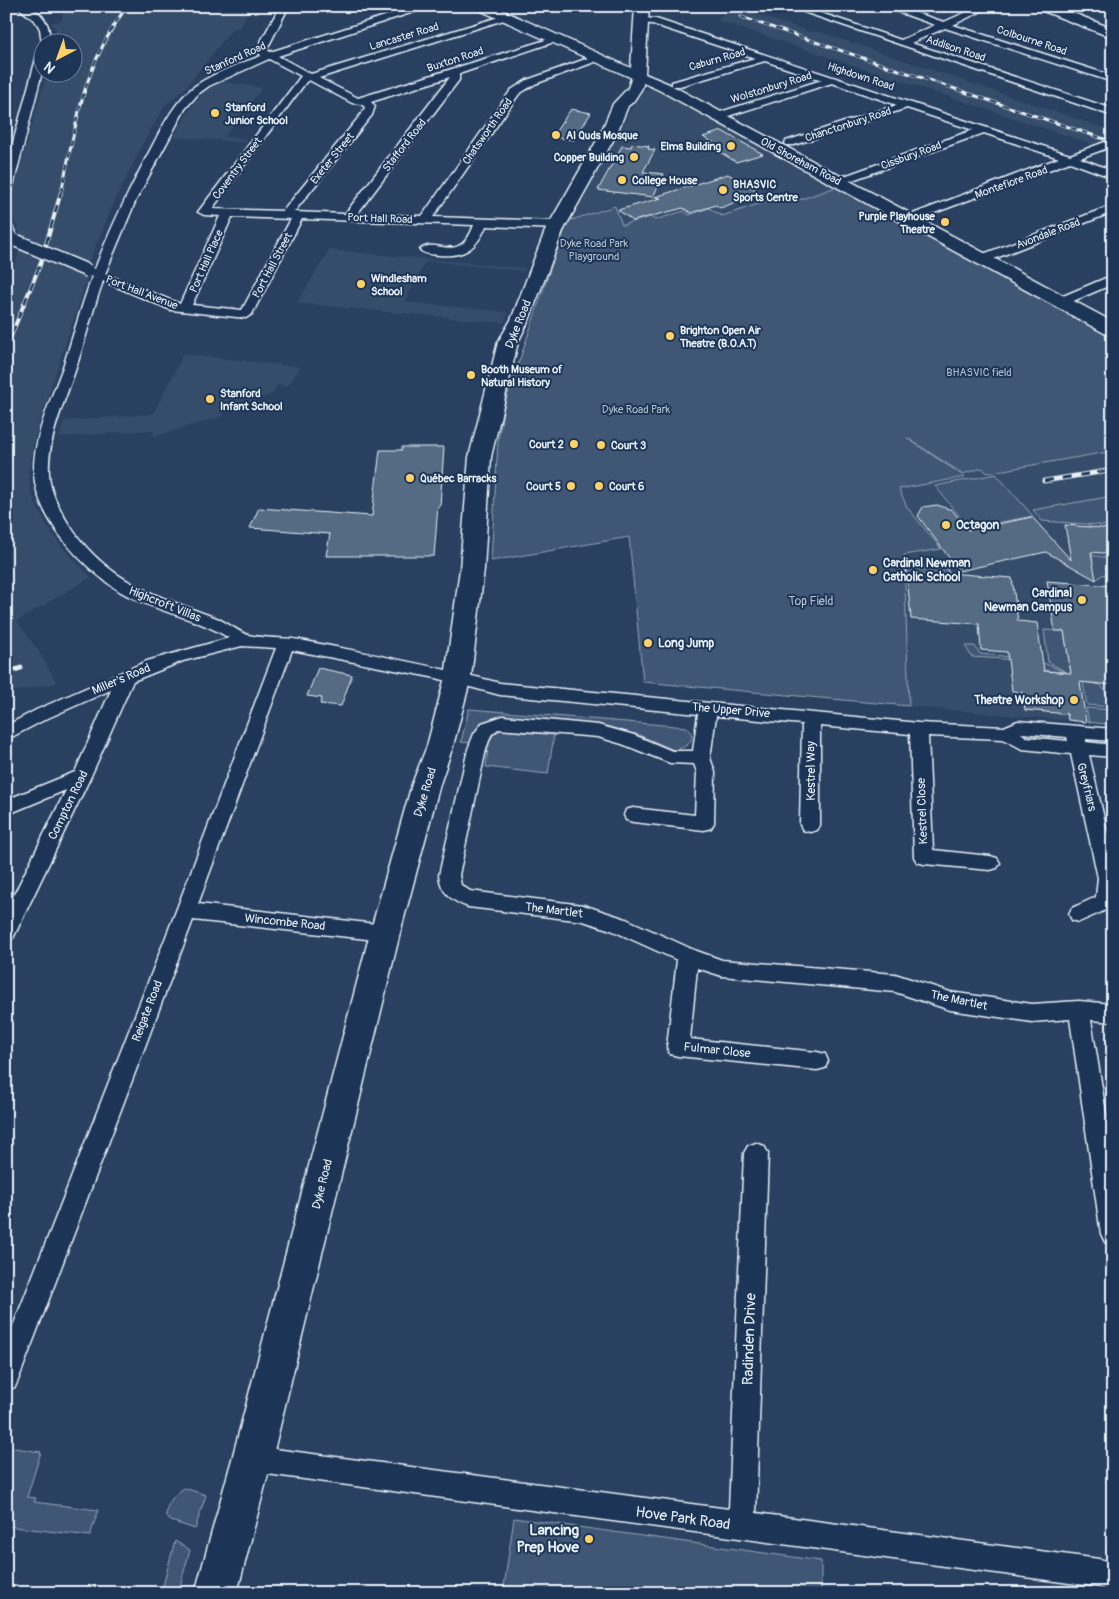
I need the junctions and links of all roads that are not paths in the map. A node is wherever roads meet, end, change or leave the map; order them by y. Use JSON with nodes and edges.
{"nodes":[{"id":1,"x":21,"y":6,"type":"edge"},
{"id":2,"x":285,"y":6,"type":"edge"},
{"id":3,"x":398,"y":6,"type":"edge"},
{"id":4,"x":428,"y":6,"type":"edge"},
{"id":5,"x":482,"y":6,"type":"edge"},
{"id":6,"x":790,"y":6,"type":"edge"},
{"id":7,"x":885,"y":6,"type":"edge"},
{"id":8,"x":988,"y":6,"type":"edge"},
{"id":9,"x":1043,"y":6,"type":"edge"},
{"id":10,"x":410,"y":12,"type":"junction"},
{"id":11,"x":642,"y":14,"type":"edge"},
{"id":12,"x":506,"y":18,"type":"junction"},
{"id":13,"x":944,"y":25,"type":"junction"},
{"id":14,"x":46,"y":32,"type":"edge"},
{"id":15,"x":1113,"y":34,"type":"edge"},
{"id":16,"x":555,"y":40,"type":"junction"},
{"id":17,"x":902,"y":43,"type":"junction"},
{"id":18,"x":268,"y":56,"type":"junction"},
{"id":19,"x":597,"y":58,"type":"junction"},
{"id":20,"x":765,"y":58,"type":"junction"},
{"id":21,"x":451,"y":73,"type":"junction"},
{"id":22,"x":309,"y":77,"type":"junction"},
{"id":23,"x":1113,"y":78,"type":"edge"},
{"id":24,"x":832,"y":80,"type":"junction"},
{"id":25,"x":35,"y":82,"type":"edge"},
{"id":26,"x":636,"y":82,"type":"junction"},
{"id":27,"x":676,"y":84,"type":"dead end"},
{"id":28,"x":363,"y":101,"type":"junction"},
{"id":29,"x":907,"y":105,"type":"junction"},
{"id":30,"x":1113,"y":113,"type":"edge"},
{"id":31,"x":718,"y":116,"type":"junction"},
{"id":32,"x":982,"y":130,"type":"junction"},
{"id":33,"x":790,"y":143,"type":"dead end"},
{"id":34,"x":1108,"y":144,"type":"edge"},
{"id":35,"x":1072,"y":159,"type":"junction"},
{"id":36,"x":1113,"y":175,"type":"edge"},
{"id":37,"x":840,"y":182,"type":"junction"},
{"id":38,"x":6,"y":190,"type":"edge"},
{"id":39,"x":1113,"y":208,"type":"edge"},
{"id":40,"x":204,"y":212,"type":"joint"},
{"id":41,"x":227,"y":214,"type":"junction"},
{"id":42,"x":291,"y":216,"type":"junction"},
{"id":43,"x":348,"y":218,"type":"junction"},
{"id":44,"x":909,"y":219,"type":"junction"},
{"id":45,"x":425,"y":220,"type":"junction"},
{"id":46,"x":481,"y":222,"type":"junction"},
{"id":47,"x":557,"y":225,"type":"junction"},
{"id":48,"x":6,"y":226,"type":"edge"},
{"id":49,"x":426,"y":250,"type":"dead end"},
{"id":50,"x":982,"y":258,"type":"junction"},
{"id":51,"x":93,"y":273,"type":"junction"},
{"id":52,"x":1113,"y":279,"type":"edge"},
{"id":53,"x":1060,"y":302,"type":"junction"},
{"id":54,"x":184,"y":308,"type":"junction"},
{"id":55,"x":246,"y":314,"type":"joint"},
{"id":56,"x":1113,"y":330,"type":"edge"},
{"id":57,"x":242,"y":640,"type":"junction"},
{"id":58,"x":286,"y":643,"type":"junction"},
{"id":59,"x":126,"y":676,"type":"junction"},
{"id":60,"x":458,"y":677,"type":"junction"},
{"id":61,"x":708,"y":708,"type":"junction"},
{"id":62,"x":811,"y":718,"type":"junction"},
{"id":63,"x":919,"y":729,"type":"junction"},
{"id":64,"x":6,"y":734,"type":"edge"},
{"id":65,"x":1113,"y":736,"type":"edge"},
{"id":66,"x":1076,"y":740,"type":"junction"},
{"id":67,"x":1113,"y":751,"type":"edge"},
{"id":68,"x":701,"y":758,"type":"junction"},
{"id":69,"x":82,"y":776,"type":"junction"},
{"id":70,"x":6,"y":808,"type":"edge"},
{"id":71,"x":633,"y":816,"type":"dead end"},
{"id":72,"x":810,"y":825,"type":"dead end"},
{"id":73,"x":990,"y":863,"type":"dead end"},
{"id":74,"x":1109,"y":903,"type":"edge"},
{"id":75,"x":186,"y":911,"type":"junction"},
{"id":76,"x":1079,"y":914,"type":"dead end"},
{"id":77,"x":6,"y":932,"type":"edge"},
{"id":78,"x":385,"y":933,"type":"junction"},
{"id":79,"x":688,"y":956,"type":"junction"},
{"id":80,"x":1080,"y":1010,"type":"junction"},
{"id":81,"x":1032,"y":1013,"type":"joint"},
{"id":82,"x":1113,"y":1013,"type":"edge"},
{"id":83,"x":817,"y":1061,"type":"dead end"},
{"id":84,"x":756,"y":1153,"type":"dead end"},
{"id":85,"x":1113,"y":1234,"type":"edge"},
{"id":86,"x":6,"y":1378,"type":"edge"},
{"id":87,"x":252,"y":1460,"type":"junction"},
{"id":88,"x":742,"y":1526,"type":"junction"},
{"id":89,"x":1113,"y":1577,"type":"edge"},
{"id":90,"x":216,"y":1593,"type":"edge"}],
"edges":[{"from":1,"to":14,"type":"street"},
{"from":2,"to":18,"type":"street"},
{"from":3,"to":10,"type":"street"},
{"from":4,"to":10,"type":"street","name":"Stanford Road"},
{"from":5,"to":12,"type":"street"},
{"from":6,"to":17,"type":"street","name":"Addison Road"},
{"from":7,"to":13,"type":"street","name":"Colbourne Road"},
{"from":8,"to":13,"type":"street"},
{"from":9,"to":15,"type":"street"},
{"from":10,"to":18,"type":"street","name":"Stanford Road"},
{"from":11,"to":20,"type":"street","name":"Highdown Road"},
{"from":11,"to":26,"type":"street"},
{"from":12,"to":16,"type":"street"},
{"from":12,"to":22,"type":"street","name":"Lancaster Road"},
{"from":13,"to":17,"type":"street"},
{"from":13,"to":23,"type":"street","name":"Colbourne Road"},
{"from":16,"to":19,"type":"street"},
{"from":16,"to":21,"type":"street","name":"Buxton Road"},
{"from":17,"to":30,"type":"street","name":"Addison Road"},
{"from":18,"to":22,"type":"street"},
{"from":18,"to":51,"type":"street","name":"Stanford Road"},
{"from":19,"to":26,"type":"street"},
{"from":19,"to":45,"type":"street","name":"Chatsworth Road"},
{"from":20,"to":24,"type":"street","name":"Highdown Road"},
{"from":20,"to":27,"type":"street","name":"Caburn Road"},
{"from":21,"to":28,"type":"street","name":"Buxton Road"},
{"from":21,"to":43,"type":"street","name":"Stafford Road"},
{"from":22,"to":28,"type":"street"},
{"from":22,"to":40,"type":"street","name":"Coventry Street"},
{"from":24,"to":29,"type":"street","name":"Highdown Road"},
{"from":24,"to":31,"type":"street","name":"Wolstonbury Road"},
{"from":25,"to":38,"type":"street"},
{"from":26,"to":31,"type":"street","name":"Old Shoreham Road"},
{"from":26,"to":47,"type":"street","name":"Dyke Road"},
{"from":28,"to":42,"type":"street","name":"Exeter Street"},
{"from":29,"to":32,"type":"street","name":"Highdown Road"},
{"from":29,"to":33,"type":"street","name":"Chanctonbury Road"},
{"from":31,"to":37,"type":"street","name":"Old Shoreham Road"},
{"from":32,"to":35,"type":"street","name":"Highdown Road"},
{"from":32,"to":37,"type":"street","name":"Cissbury Road"},
{"from":34,"to":35,"type":"street","name":"Montefiore Road"},
{"from":35,"to":36,"type":"street","name":"Highdown Road"},
{"from":35,"to":44,"type":"street","name":"Montefiore Road"},
{"from":37,"to":44,"type":"street","name":"Old Shoreham Road"},
{"from":39,"to":50,"type":"street","name":"Avondale Road"},
{"from":40,"to":41,"type":"street","name":"Port Hall Road"},
{"from":41,"to":42,"type":"street","name":"Port Hall Road"},
{"from":41,"to":54,"type":"street","name":"Port Hall Place"},
{"from":42,"to":43,"type":"street","name":"Port Hall Road"},
{"from":42,"to":55,"type":"street","name":"Port Hall Street"},
{"from":43,"to":45,"type":"street","name":"Port Hall Road"},
{"from":44,"to":50,"type":"street","name":"Old Shoreham Road"},
{"from":45,"to":46,"type":"street","name":"Port Hall Road"},
{"from":46,"to":47,"type":"street","name":"Port Hall Road"},
{"from":46,"to":49,"type":"street"},
{"from":47,"to":60,"type":"street","name":"Dyke Road"},
{"from":48,"to":51,"type":"street","name":"Port Hall Avenue","bridge":true},
{"from":50,"to":53,"type":"street","name":"Old Shoreham Road"},
{"from":51,"to":54,"type":"street","name":"Port Hall Avenue"},
{"from":51,"to":57,"type":"street","name":"Highcroft Villas"},
{"from":52,"to":53,"type":"street"},
{"from":53,"to":56,"type":"street","name":"Old Shoreham Road"},
{"from":54,"to":55,"type":"street","name":"Port Hall Avenue"},
{"from":57,"to":58,"type":"street"},
{"from":57,"to":59,"type":"street","name":"Miller's Road"},
{"from":58,"to":60,"type":"street"},
{"from":58,"to":75,"type":"street","name":"Reigate Road"},
{"from":59,"to":64,"type":"street","name":"Miller's Road"},
{"from":59,"to":69,"type":"street","name":"Compton Road"},
{"from":60,"to":61,"type":"street","name":"The Upper Drive"},
{"from":60,"to":78,"type":"street","name":"Dyke Road"},
{"from":61,"to":62,"type":"street","name":"The Upper Drive"},
{"from":61,"to":68,"type":"street"},
{"from":62,"to":63,"type":"street","name":"The Upper Drive"},
{"from":62,"to":72,"type":"street","name":"Kestrel Way"},
{"from":63,"to":66,"type":"street","name":"The Upper Drive"},
{"from":63,"to":73,"type":"street","name":"Kestrel Close"},
{"from":65,"to":66,"type":"street","name":"The Upper Drive"},
{"from":66,"to":67,"type":"street","name":"The Upper Drive"},
{"from":66,"to":74,"type":"street","name":"Greyfriars"},
{"from":68,"to":71,"type":"street"},
{"from":68,"to":79,"type":"street","name":"The Martlet"},
{"from":69,"to":70,"type":"street"},
{"from":69,"to":77,"type":"street","name":"Compton Road"},
{"from":74,"to":76,"type":"street","name":"Greyfriars"},
{"from":75,"to":78,"type":"street","name":"Wincombe Road"},
{"from":75,"to":86,"type":"street","name":"Reigate Road"},
{"from":78,"to":87,"type":"street","name":"Dyke Road"},
{"from":79,"to":81,"type":"street","name":"The Martlet"},
{"from":79,"to":83,"type":"street","name":"Fulmar Close"},
{"from":80,"to":81,"type":"street"},
{"from":80,"to":82,"type":"street"},
{"from":80,"to":85,"type":"street"},
{"from":84,"to":88,"type":"street","name":"Radinden Drive"},
{"from":87,"to":88,"type":"street","name":"Hove Park Road"},
{"from":87,"to":90,"type":"street","name":"Dyke Road"},
{"from":88,"to":89,"type":"street","name":"Hove Park Road"}]}
